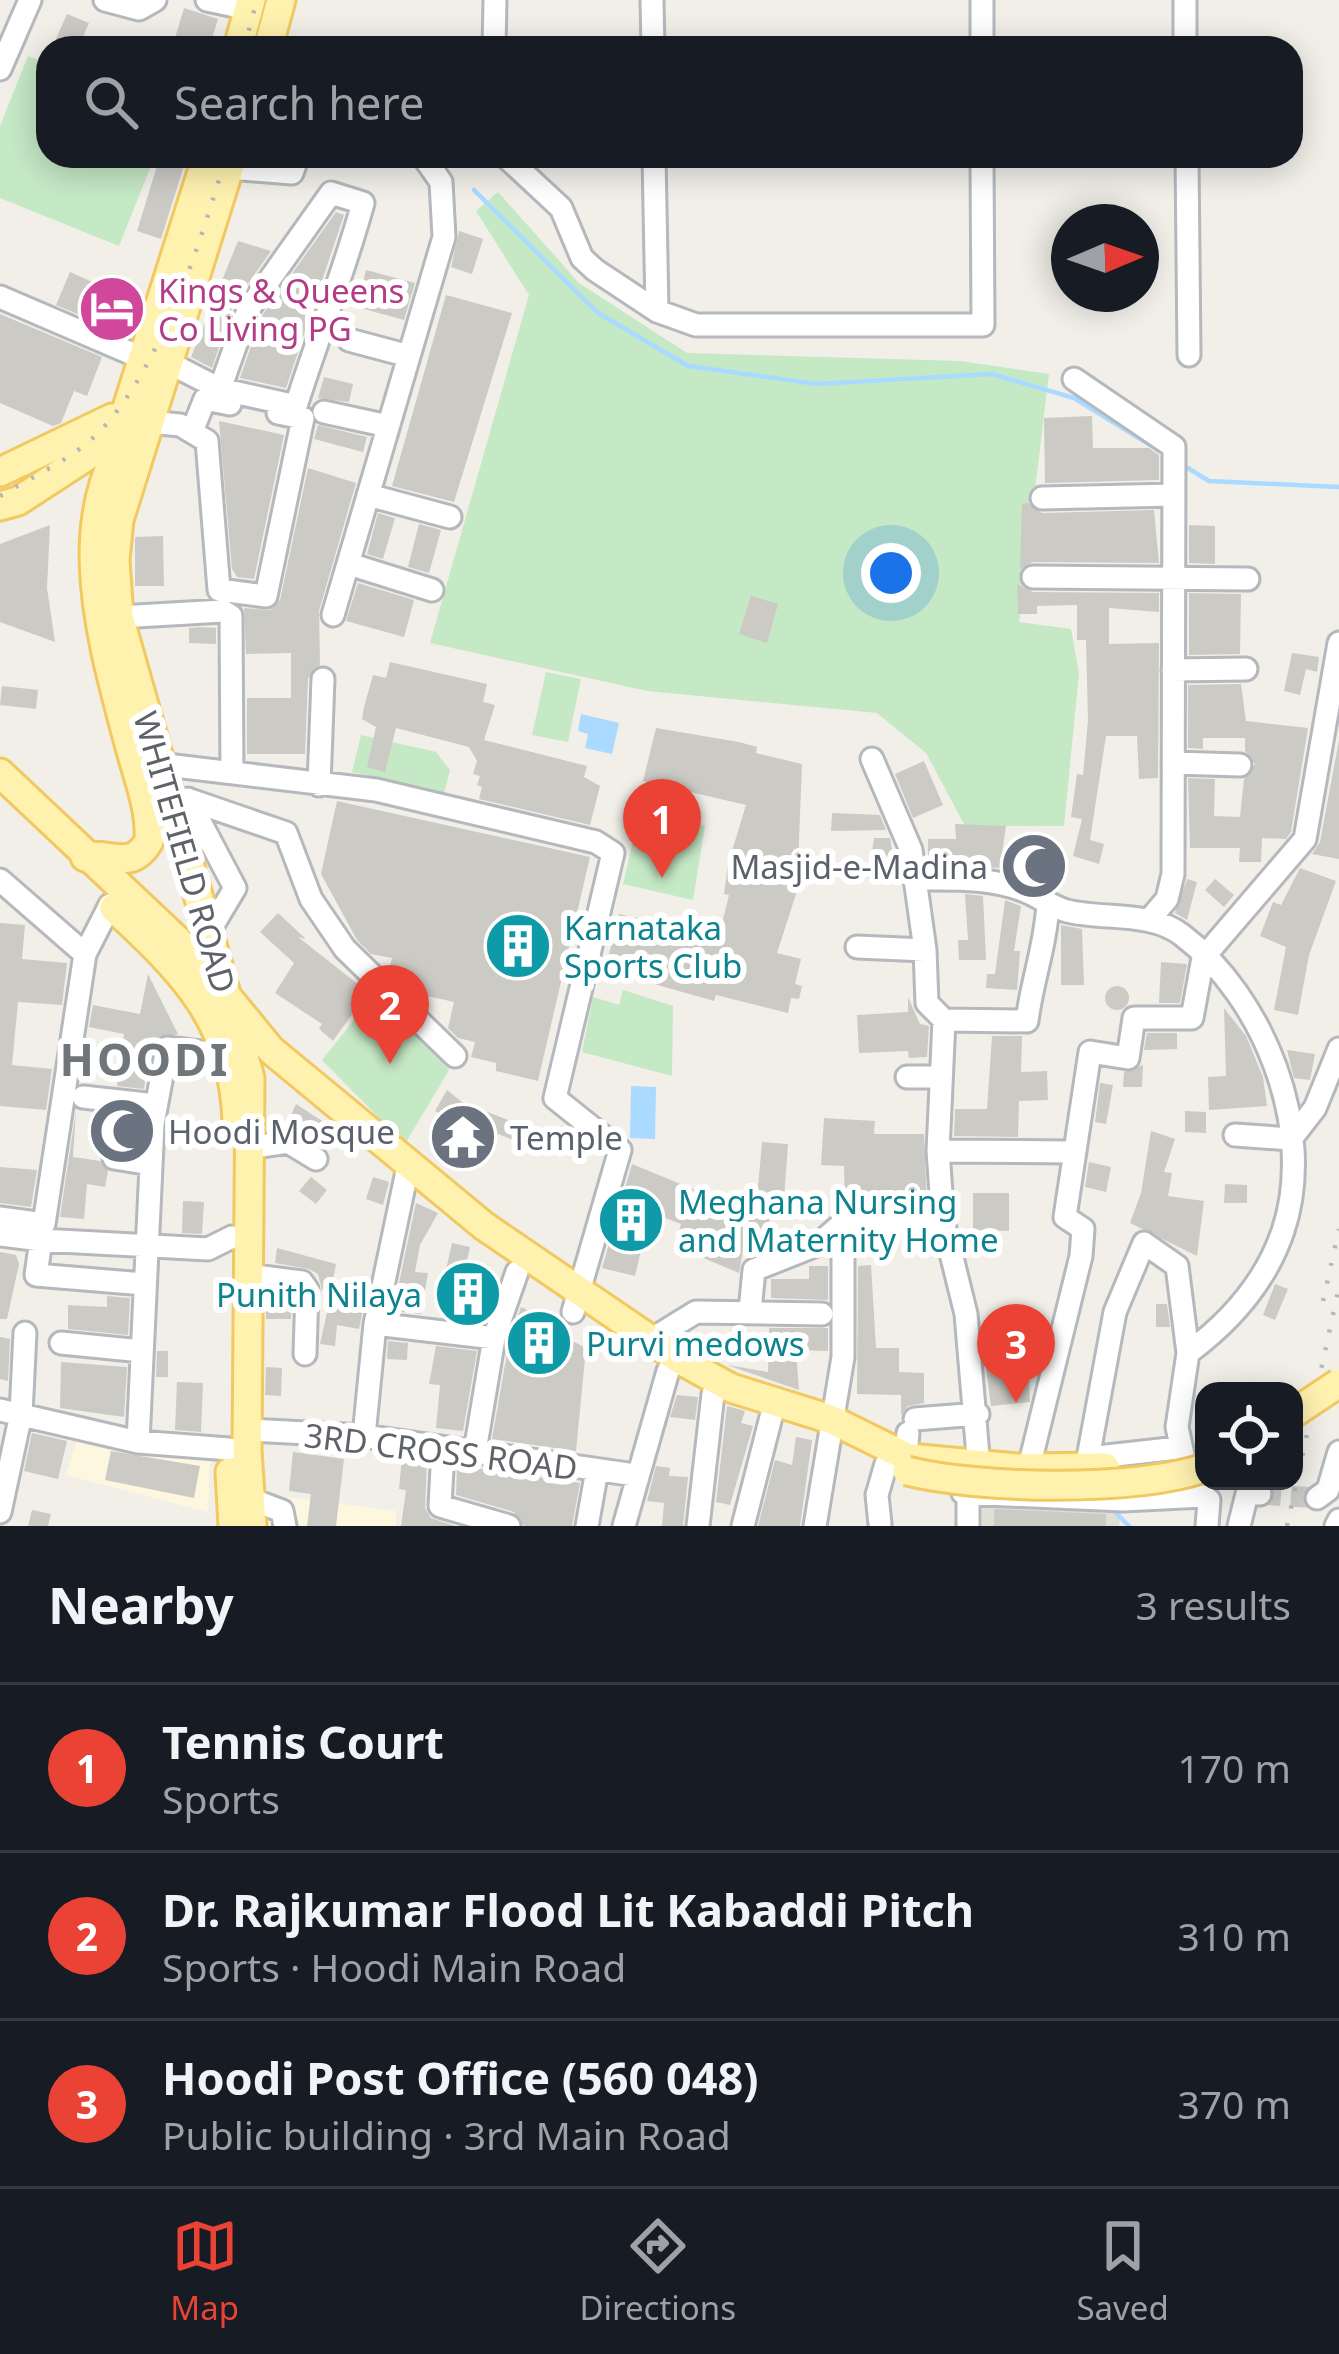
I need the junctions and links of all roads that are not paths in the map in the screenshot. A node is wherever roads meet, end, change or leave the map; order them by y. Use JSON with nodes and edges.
{"nodes":[{"id":1,"x":30,"y":0,"type":"edge"},
{"id":2,"x":105,"y":0,"type":"edge"},
{"id":3,"x":155,"y":0,"type":"edge"},
{"id":4,"x":207,"y":0,"type":"edge"},
{"id":5,"x":280,"y":0,"type":"edge"},
{"id":6,"x":495,"y":0,"type":"edge"},
{"id":7,"x":652,"y":0,"type":"edge"},
{"id":8,"x":982,"y":0,"type":"edge"},
{"id":9,"x":1185,"y":0,"type":"edge"},
{"id":10,"x":250,"y":5,"type":"edge"},
{"id":11,"x":241,"y":36,"type":"edge"},
{"id":12,"x":271,"y":36,"type":"edge"},
{"id":13,"x":494,"y":36,"type":"edge"},
{"id":14,"x":652,"y":36,"type":"edge"},
{"id":15,"x":982,"y":36,"type":"edge"},
{"id":16,"x":1185,"y":36,"type":"edge"},
{"id":17,"x":0,"y":69,"type":"edge"},
{"id":18,"x":220,"y":168,"type":"edge"},
{"id":19,"x":265,"y":168,"type":"edge"},
{"id":20,"x":294,"y":168,"type":"edge"},
{"id":21,"x":431,"y":168,"type":"edge"},
{"id":22,"x":518,"y":168,"type":"edge"},
{"id":23,"x":654,"y":168,"type":"edge"},
{"id":24,"x":982,"y":168,"type":"edge"},
{"id":25,"x":1186,"y":168,"type":"edge"},
{"id":26,"x":0,"y":297,"type":"edge"},
{"id":27,"x":657,"y":311,"type":"junction"},
{"id":28,"x":349,"y":340,"type":"dead end"},
{"id":29,"x":1189,"y":355,"type":"dead end"},
{"id":30,"x":409,"y":356,"type":"junction"},
{"id":31,"x":154,"y":363,"type":"junction"},
{"id":32,"x":1074,"y":379,"type":"dead end"},
{"id":33,"x":220,"y":389,"type":"junction"},
{"id":34,"x":144,"y":411,"type":"junction"},
{"id":35,"x":324,"y":412,"type":"dead end"},
{"id":36,"x":388,"y":426,"type":"junction"},
{"id":37,"x":193,"y":429,"type":"junction"},
{"id":38,"x":0,"y":472,"type":"edge"},
{"id":39,"x":368,"y":495,"type":"junction"},
{"id":40,"x":1174,"y":495,"type":"junction"},
{"id":41,"x":1042,"y":498,"type":"dead end"},
{"id":42,"x":0,"y":506,"type":"edge"},
{"id":43,"x":450,"y":518,"type":"dead end"},
{"id":44,"x":349,"y":564,"type":"junction"},
{"id":45,"x":1173,"y":577,"type":"junction"},
{"id":46,"x":1033,"y":578,"type":"dead end"},
{"id":47,"x":1248,"y":579,"type":"dead end"},
{"id":48,"x":432,"y":590,"type":"dead end"},
{"id":49,"x":333,"y":615,"type":"dead end"},
{"id":50,"x":119,"y":617,"type":"junction"},
{"id":51,"x":1339,"y":643,"type":"edge"},
{"id":52,"x":1246,"y":669,"type":"dead end"},
{"id":53,"x":1173,"y":670,"type":"junction"},
{"id":54,"x":323,"y":680,"type":"dead end"},
{"id":55,"x":872,"y":759,"type":"dead end"},
{"id":56,"x":1173,"y":763,"type":"junction"},
{"id":57,"x":1240,"y":765,"type":"dead end"},
{"id":58,"x":232,"y":772,"type":"junction"},
{"id":59,"x":0,"y":773,"type":"edge"},
{"id":60,"x":171,"y":784,"type":"junction"},
{"id":61,"x":319,"y":785,"type":"junction"},
{"id":62,"x":0,"y":796,"type":"edge"},
{"id":63,"x":85,"y":857,"type":"junction"},
{"id":64,"x":916,"y":879,"type":"junction"},
{"id":65,"x":0,"y":880,"type":"edge"},
{"id":66,"x":1048,"y":903,"type":"junction"},
{"id":67,"x":110,"y":904,"type":"junction"},
{"id":68,"x":1150,"y":919,"type":"junction"},
{"id":69,"x":207,"y":935,"type":"junction"},
{"id":70,"x":857,"y":947,"type":"dead end"},
{"id":71,"x":925,"y":950,"type":"junction"},
{"id":72,"x":85,"y":954,"type":"junction"},
{"id":73,"x":1204,"y":958,"type":"junction"},
{"id":74,"x":219,"y":1005,"type":"junction"},
{"id":75,"x":944,"y":1021,"type":"junction"},
{"id":76,"x":1339,"y":1049,"type":"edge"},
{"id":77,"x":226,"y":1055,"type":"junction"},
{"id":78,"x":455,"y":1056,"type":"dead end"},
{"id":79,"x":907,"y":1076,"type":"dead end"},
{"id":80,"x":938,"y":1077,"type":"junction"},
{"id":81,"x":83,"y":1097,"type":"dead end"},
{"id":82,"x":154,"y":1115,"type":"junction"},
{"id":83,"x":1235,"y":1135,"type":"dead end"},
{"id":84,"x":1291,"y":1138,"type":"junction"},
{"id":85,"x":249,"y":1148,"type":"junction"},
{"id":86,"x":938,"y":1151,"type":"junction"},
{"id":87,"x":1071,"y":1152,"type":"junction"},
{"id":88,"x":114,"y":1158,"type":"dead end"},
{"id":89,"x":316,"y":1159,"type":"dead end"},
{"id":90,"x":151,"y":1164,"type":"junction"},
{"id":91,"x":406,"y":1169,"type":"junction"},
{"id":92,"x":0,"y":1219,"type":"edge"},
{"id":93,"x":944,"y":1221,"type":"junction"},
{"id":94,"x":842,"y":1223,"type":"junction"},
{"id":95,"x":0,"y":1235,"type":"edge"},
{"id":96,"x":232,"y":1237,"type":"junction"},
{"id":97,"x":41,"y":1240,"type":"junction"},
{"id":98,"x":146,"y":1247,"type":"junction"},
{"id":99,"x":517,"y":1272,"type":"junction"},
{"id":100,"x":248,"y":1275,"type":"junction"},
{"id":101,"x":144,"y":1284,"type":"junction"},
{"id":102,"x":575,"y":1303,"type":"junction"},
{"id":103,"x":750,"y":1311,"type":"junction"},
{"id":104,"x":822,"y":1314,"type":"dead end"},
{"id":105,"x":375,"y":1324,"type":"junction"},
{"id":106,"x":25,"y":1333,"type":"dead end"},
{"id":107,"x":494,"y":1338,"type":"junction"},
{"id":108,"x":649,"y":1341,"type":"junction"},
{"id":109,"x":61,"y":1343,"type":"dead end"},
{"id":110,"x":142,"y":1351,"type":"junction"},
{"id":111,"x":1188,"y":1353,"type":"junction"},
{"id":112,"x":304,"y":1354,"type":"dead end"},
{"id":113,"x":1339,"y":1370,"type":"edge"},
{"id":114,"x":668,"y":1371,"type":"junction"},
{"id":115,"x":1339,"y":1383,"type":"edge"},
{"id":116,"x":1303,"y":1393,"type":"edge"},
{"id":117,"x":713,"y":1394,"type":"junction"},
{"id":118,"x":1303,"y":1407,"type":"edge"},
{"id":119,"x":10,"y":1412,"type":"edge"},
{"id":120,"x":978,"y":1414,"type":"junction"},
{"id":121,"x":771,"y":1417,"type":"junction"},
{"id":122,"x":829,"y":1426,"type":"junction"},
{"id":123,"x":364,"y":1436,"type":"junction"},
{"id":124,"x":238,"y":1440,"type":"junction"},
{"id":125,"x":138,"y":1442,"type":"junction"},
{"id":126,"x":443,"y":1449,"type":"junction"},
{"id":127,"x":1191,"y":1450,"type":"edge"},
{"id":128,"x":475,"y":1451,"type":"junction"},
{"id":129,"x":1339,"y":1452,"type":"edge"},
{"id":130,"x":904,"y":1453,"type":"junction"},
{"id":131,"x":978,"y":1456,"type":"junction"},
{"id":132,"x":1088,"y":1458,"type":"junction"},
{"id":133,"x":1031,"y":1459,"type":"junction"},
{"id":134,"x":1195,"y":1469,"type":"edge"},
{"id":135,"x":597,"y":1470,"type":"junction"},
{"id":136,"x":4,"y":1472,"type":"edge"},
{"id":137,"x":635,"y":1475,"type":"junction"},
{"id":138,"x":968,"y":1494,"type":"junction"},
{"id":139,"x":1260,"y":1494,"type":"dead end"},
{"id":140,"x":1192,"y":1496,"type":"junction"},
{"id":141,"x":1318,"y":1498,"type":"dead end"},
{"id":142,"x":0,"y":1512,"type":"edge"},
{"id":143,"x":251,"y":1513,"type":"edge"},
{"id":144,"x":880,"y":1524,"type":"edge"},
{"id":145,"x":233,"y":1526,"type":"edge"},
{"id":146,"x":285,"y":1526,"type":"edge"},
{"id":147,"x":509,"y":1526,"type":"edge"},
{"id":148,"x":586,"y":1526,"type":"edge"},
{"id":149,"x":624,"y":1526,"type":"edge"},
{"id":150,"x":698,"y":1526,"type":"edge"},
{"id":151,"x":743,"y":1526,"type":"edge"},
{"id":152,"x":815,"y":1526,"type":"edge"},
{"id":153,"x":968,"y":1526,"type":"edge"},
{"id":154,"x":1208,"y":1526,"type":"edge"},
{"id":155,"x":1239,"y":1526,"type":"edge"}],
"edges":[{"from":1,"to":17,"type":"street"},
{"from":2,"to":3,"type":"street"},
{"from":4,"to":10,"type":"street"},
{"from":5,"to":12,"type":"main road"},
{"from":6,"to":13,"type":"street"},
{"from":7,"to":14,"type":"street"},
{"from":8,"to":15,"type":"street"},
{"from":9,"to":16,"type":"street"},
{"from":10,"to":11,"type":"main road"},
{"from":18,"to":31,"type":"main road","name":"WHITEFIELD ROAD"},
{"from":19,"to":20,"type":"street"},
{"from":21,"to":30,"type":"street"},
{"from":22,"to":27,"type":"street"},
{"from":23,"to":27,"type":"street"},
{"from":24,"to":27,"type":"street"},
{"from":25,"to":29,"type":"street"},
{"from":26,"to":31,"type":"street"},
{"from":28,"to":30,"type":"street"},
{"from":30,"to":36,"type":"street"},
{"from":31,"to":33,"type":"street"},
{"from":31,"to":34,"type":"main road","name":"WHITEFIELD ROAD"},
{"from":32,"to":40,"type":"street"},
{"from":33,"to":33,"type":"street"},
{"from":34,"to":37,"type":"street"},
{"from":34,"to":38,"type":"main road"},
{"from":34,"to":42,"type":"main road"},
{"from":34,"to":50,"type":"main road","name":"WHITEFIELD ROAD"},
{"from":34,"to":63,"type":"main road","name":"WHITEFIELD ROAD"},
{"from":35,"to":36,"type":"street"},
{"from":36,"to":39,"type":"street"},
{"from":37,"to":37,"type":"street"},
{"from":39,"to":43,"type":"street"},
{"from":39,"to":44,"type":"street"},
{"from":40,"to":41,"type":"street"},
{"from":40,"to":45,"type":"street"},
{"from":44,"to":48,"type":"street"},
{"from":44,"to":49,"type":"street"},
{"from":45,"to":46,"type":"street"},
{"from":45,"to":47,"type":"street"},
{"from":45,"to":53,"type":"street"},
{"from":50,"to":58,"type":"street"},
{"from":50,"to":60,"type":"main road","name":"WHITEFIELD ROAD"},
{"from":51,"to":73,"type":"street"},
{"from":52,"to":53,"type":"street"},
{"from":53,"to":56,"type":"street"},
{"from":54,"to":61,"type":"street"},
{"from":55,"to":64,"type":"street"},
{"from":56,"to":57,"type":"street"},
{"from":56,"to":68,"type":"street"},
{"from":58,"to":60,"type":"street"},
{"from":58,"to":61,"type":"street"},
{"from":59,"to":63,"type":"main road"},
{"from":60,"to":69,"type":"main road","name":"WHITEFIELD ROAD"},
{"from":60,"to":69,"type":"street"},
{"from":60,"to":78,"type":"street"},
{"from":61,"to":102,"type":"street"},
{"from":62,"to":67,"type":"main road"},
{"from":63,"to":74,"type":"main road"},
{"from":64,"to":66,"type":"street"},
{"from":64,"to":71,"type":"street"},
{"from":65,"to":72,"type":"street"},
{"from":66,"to":68,"type":"street"},
{"from":66,"to":75,"type":"street"},
{"from":67,"to":72,"type":"street"},
{"from":67,"to":74,"type":"main road"},
{"from":68,"to":73,"type":"street"},
{"from":69,"to":74,"type":"main road","name":"WHITEFIELD ROAD"},
{"from":70,"to":71,"type":"street"},
{"from":71,"to":75,"type":"street"},
{"from":72,"to":92,"type":"street"},
{"from":73,"to":84,"type":"street"},
{"from":73,"to":87,"type":"street"},
{"from":74,"to":77,"type":"main road","name":"WHITEFIELD ROAD"},
{"from":74,"to":85,"type":"main road","name":"WHITEFIELD ROAD"},
{"from":74,"to":91,"type":"main road"},
{"from":75,"to":80,"type":"street"},
{"from":76,"to":84,"type":"street"},
{"from":77,"to":82,"type":"street"},
{"from":77,"to":96,"type":"main road","name":"WHITEFIELD ROAD"},
{"from":79,"to":80,"type":"street"},
{"from":80,"to":86,"type":"street"},
{"from":81,"to":82,"type":"street"},
{"from":82,"to":90,"type":"street"},
{"from":83,"to":84,"type":"street"},
{"from":84,"to":111,"type":"street"},
{"from":85,"to":89,"type":"street"},
{"from":85,"to":100,"type":"main road","name":"WHITEFIELD ROAD"},
{"from":86,"to":87,"type":"street"},
{"from":86,"to":93,"type":"street"},
{"from":87,"to":133,"type":"street"},
{"from":88,"to":90,"type":"street"},
{"from":90,"to":98,"type":"street"},
{"from":91,"to":99,"type":"main road"},
{"from":91,"to":102,"type":"main road"},
{"from":91,"to":105,"type":"street"},
{"from":93,"to":94,"type":"street"},
{"from":93,"to":120,"type":"street"},
{"from":94,"to":103,"type":"street"},
{"from":94,"to":122,"type":"street"},
{"from":95,"to":97,"type":"street"},
{"from":96,"to":98,"type":"street"},
{"from":96,"to":124,"type":"main road","name":"WHITEFIELD ROAD"},
{"from":97,"to":98,"type":"street"},
{"from":97,"to":101,"type":"street"},
{"from":98,"to":101,"type":"street"},
{"from":99,"to":102,"type":"main road"},
{"from":99,"to":107,"type":"street"},
{"from":100,"to":112,"type":"street"},
{"from":100,"to":124,"type":"main road","name":"WHITEFIELD ROAD"},
{"from":101,"to":110,"type":"street"},
{"from":102,"to":108,"type":"main road"},
{"from":102,"to":114,"type":"main road"},
{"from":103,"to":104,"type":"street"},
{"from":103,"to":108,"type":"street"},
{"from":105,"to":107,"type":"street"},
{"from":105,"to":123,"type":"street"},
{"from":106,"to":119,"type":"street"},
{"from":107,"to":128,"type":"street"},
{"from":108,"to":122,"type":"main road"},
{"from":109,"to":110,"type":"street"},
{"from":110,"to":125,"type":"street"},
{"from":111,"to":127,"type":"street"},
{"from":111,"to":132,"type":"street"},
{"from":113,"to":116,"type":"main road"},
{"from":114,"to":117,"type":"main road"},
{"from":114,"to":137,"type":"street"},
{"from":115,"to":118,"type":"main road","bridge":true},
{"from":117,"to":121,"type":"main road"},
{"from":117,"to":150,"type":"street"},
{"from":119,"to":125,"type":"street","name":"3RD CROSS ROAD"},
{"from":119,"to":136,"type":"street"},
{"from":120,"to":130,"type":"street"},
{"from":120,"to":131,"type":"street"},
{"from":121,"to":122,"type":"main road"},
{"from":121,"to":151,"type":"street"},
{"from":122,"to":130,"type":"main road"},
{"from":122,"to":152,"type":"street"},
{"from":123,"to":124,"type":"street","name":"3RD CROSS ROAD"},
{"from":123,"to":126,"type":"street","name":"3RD CROSS ROAD"},
{"from":124,"to":125,"type":"street","name":"3RD CROSS ROAD"},
{"from":124,"to":143,"type":"main road","name":"WHITEFIELD ROAD"},
{"from":124,"to":145,"type":"main road","name":"WHITEFIELD ROAD"},
{"from":126,"to":128,"type":"street","name":"3RD CROSS ROAD"},
{"from":126,"to":147,"type":"street"},
{"from":127,"to":130,"type":"main road"},
{"from":127,"to":132,"type":"street"},
{"from":127,"to":140,"type":"street"},
{"from":128,"to":135,"type":"street","name":"3RD CROSS ROAD"},
{"from":129,"to":141,"type":"street"},
{"from":130,"to":131,"type":"street"},
{"from":130,"to":134,"type":"main road","bridge":true},
{"from":130,"to":138,"type":"street"},
{"from":130,"to":144,"type":"street"},
{"from":131,"to":133,"type":"street"},
{"from":132,"to":133,"type":"street"},
{"from":135,"to":137,"type":"street","name":"3RD CROSS ROAD"},
{"from":135,"to":148,"type":"street"},
{"from":136,"to":142,"type":"street"},
{"from":137,"to":149,"type":"street"},
{"from":138,"to":140,"type":"street"},
{"from":138,"to":153,"type":"street"},
{"from":139,"to":155,"type":"street"},
{"from":140,"to":154,"type":"street"},
{"from":143,"to":146,"type":"street"}]}
